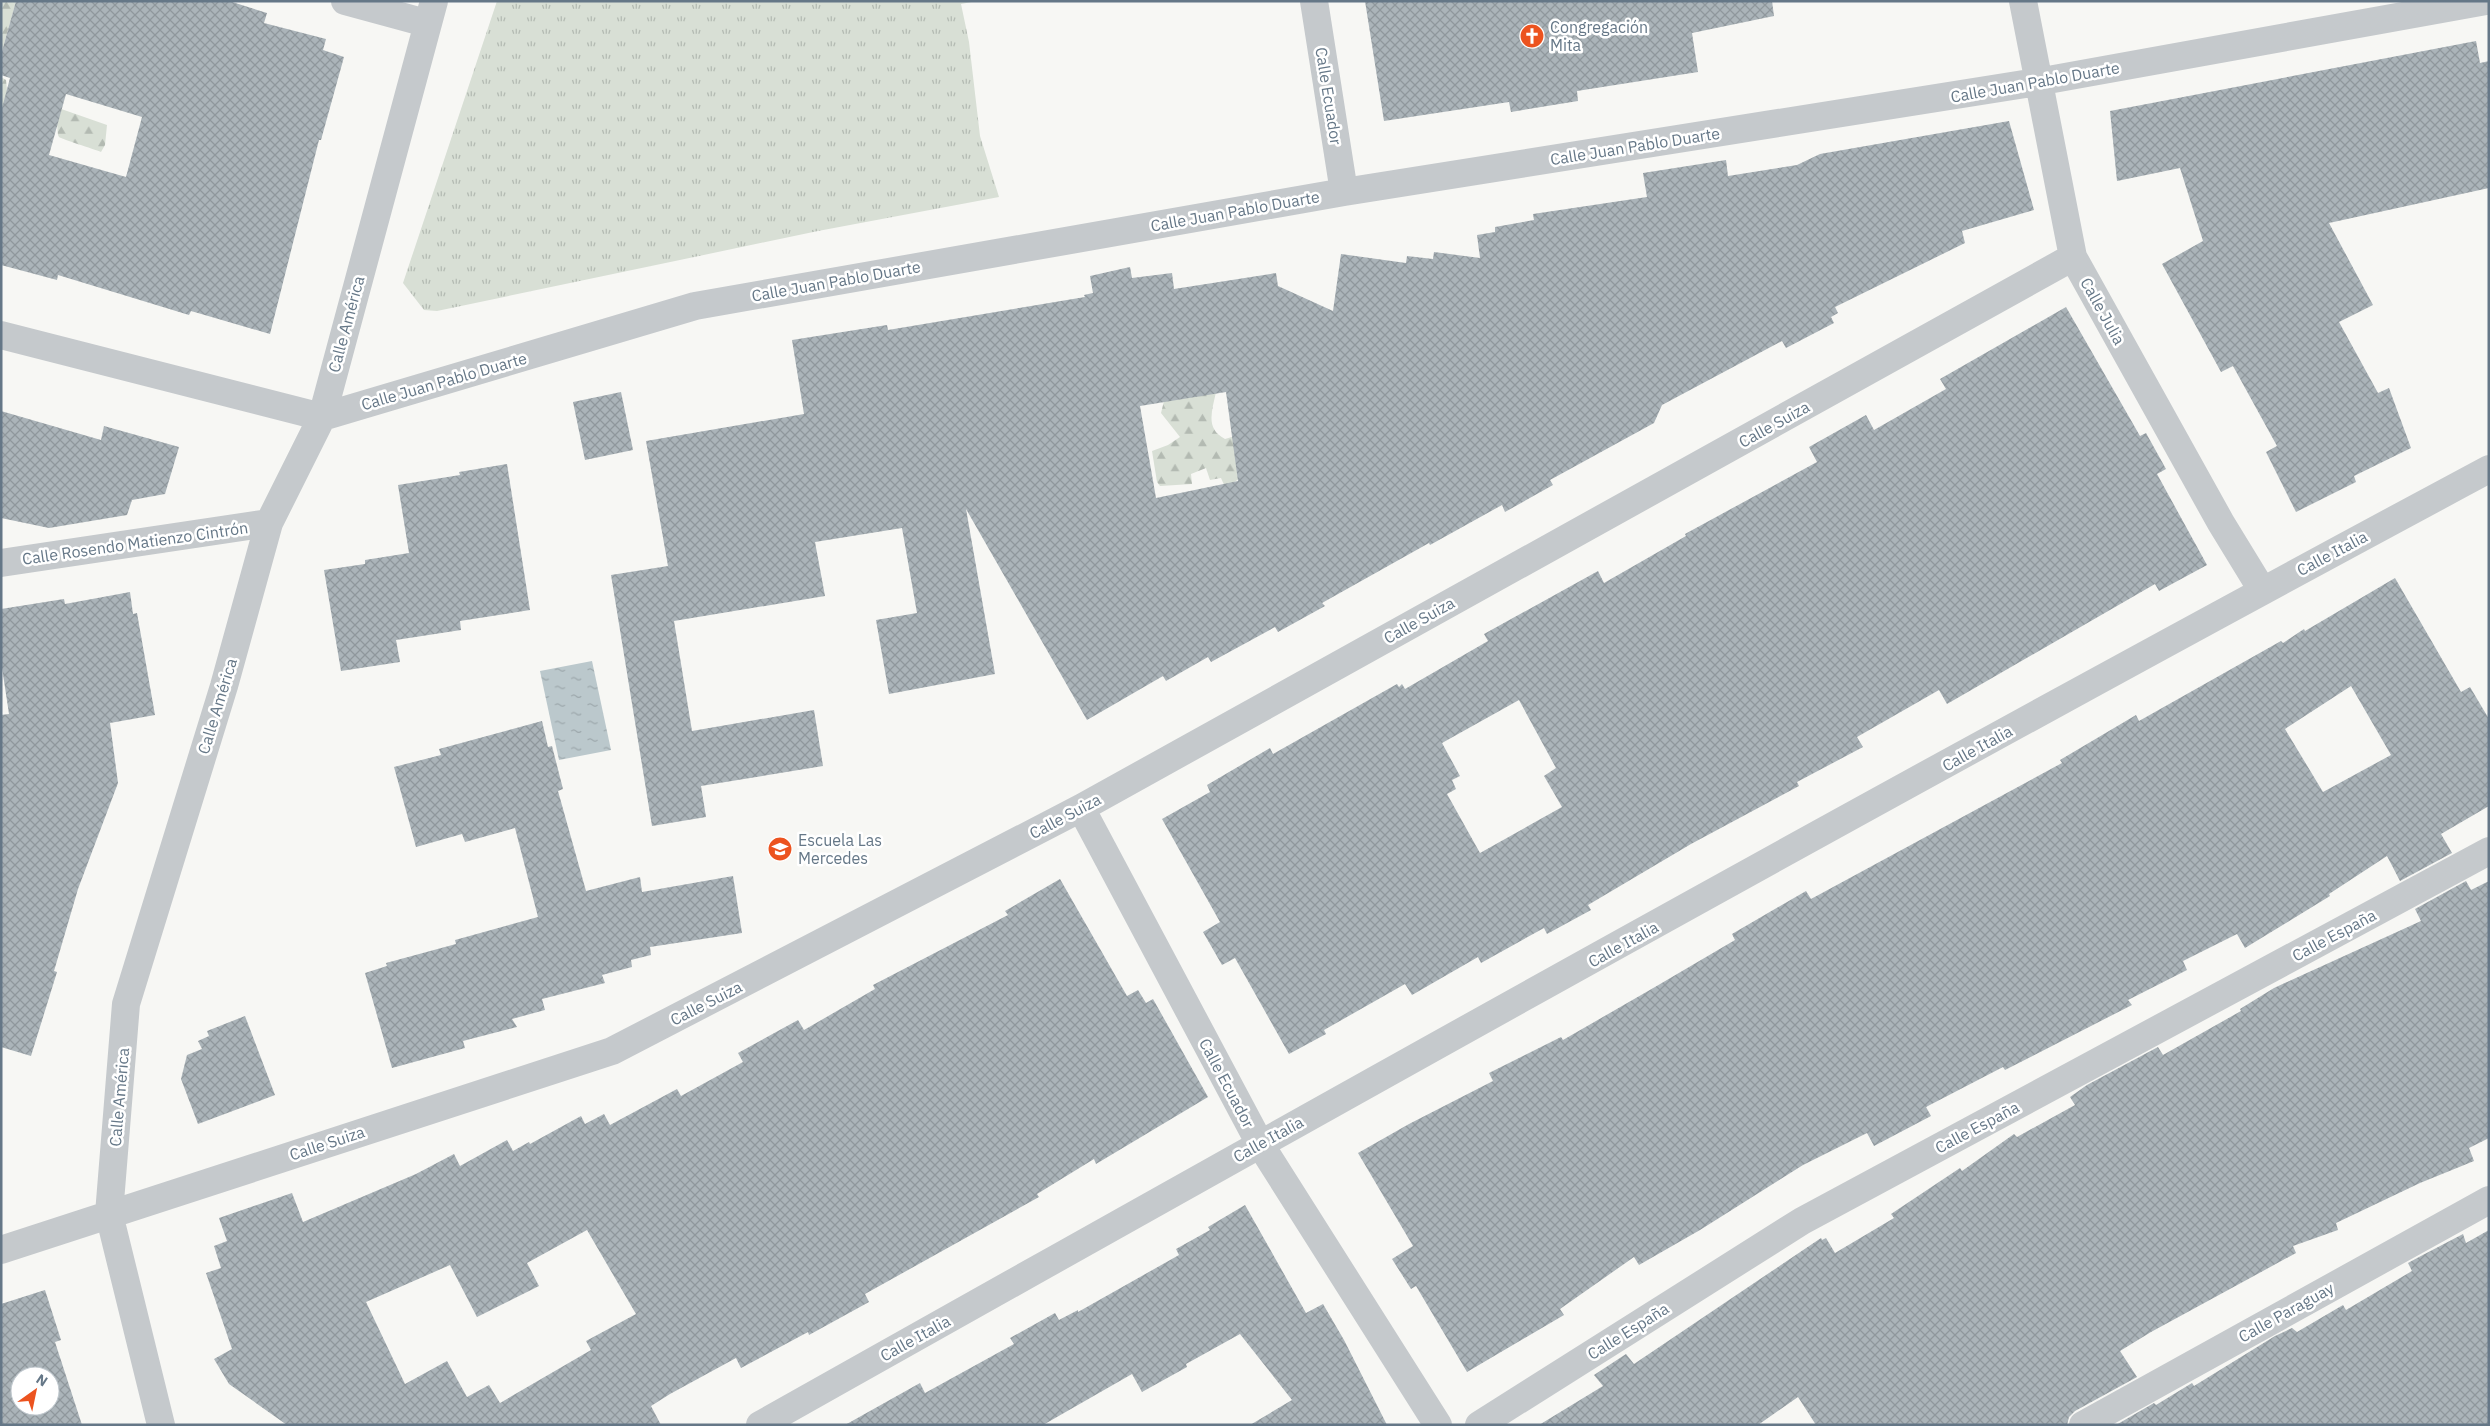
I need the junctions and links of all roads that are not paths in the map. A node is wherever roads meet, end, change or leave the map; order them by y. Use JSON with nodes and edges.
{"nodes":[{"id":1,"x":345,"y":1,"type":"edge"},
{"id":2,"x":1314,"y":1,"type":"edge"},
{"id":3,"x":2023,"y":1,"type":"edge"},
{"id":4,"x":2486,"y":1,"type":"edge"},
{"id":5,"x":430,"y":12,"type":"edge"},
{"id":6,"x":2038,"y":82,"type":"junction"},
{"id":7,"x":1344,"y":192,"type":"junction"},
{"id":8,"x":2073,"y":257,"type":"junction"},
{"id":9,"x":1,"y":335,"type":"edge"},
{"id":10,"x":322,"y":417,"type":"junction"},
{"id":11,"x":2489,"y":468,"type":"edge"},
{"id":12,"x":269,"y":523,"type":"junction"},
{"id":13,"x":1,"y":563,"type":"edge"},
{"id":14,"x":2262,"y":590,"type":"junction"},
{"id":15,"x":1081,"y":808,"type":"junction"},
{"id":16,"x":2489,"y":851,"type":"edge"},
{"id":17,"x":1260,"y":1144,"type":"junction"},
{"id":18,"x":2489,"y":1200,"type":"edge"},
{"id":19,"x":109,"y":1214,"type":"junction"},
{"id":20,"x":1,"y":1250,"type":"edge"},
{"id":21,"x":161,"y":1425,"type":"edge"},
{"id":22,"x":760,"y":1425,"type":"edge"},
{"id":23,"x":1438,"y":1425,"type":"edge"},
{"id":24,"x":1479,"y":1425,"type":"edge"},
{"id":25,"x":2083,"y":1425,"type":"edge"}],
"edges":[{"from":1,"to":5,"type":"street"},
{"from":2,"to":7,"type":"street","name":"Calle Ecuador"},
{"from":3,"to":6,"type":"street","name":"Calle Julia"},
{"from":4,"to":6,"type":"street","name":"Calle Juan Pablo Duarte"},
{"from":5,"to":10,"type":"street","name":"Calle América"},
{"from":6,"to":7,"type":"street","name":"Calle Juan Pablo Duarte"},
{"from":6,"to":8,"type":"street","name":"Calle Julia"},
{"from":7,"to":10,"type":"street","name":"Calle Juan Pablo Duarte"},
{"from":8,"to":14,"type":"street","name":"Calle Julia"},
{"from":8,"to":15,"type":"street","name":"Calle Suiza"},
{"from":9,"to":10,"type":"street"},
{"from":10,"to":12,"type":"street","name":"Calle América"},
{"from":11,"to":14,"type":"street","name":"Calle Italia"},
{"from":12,"to":13,"type":"street","name":"Calle Rosendo Matienzo Cintrón"},
{"from":12,"to":19,"type":"street","name":"Calle América"},
{"from":14,"to":17,"type":"street","name":"Calle Italia"},
{"from":15,"to":17,"type":"street","name":"Calle Ecuador"},
{"from":15,"to":19,"type":"street","name":"Calle Suiza"},
{"from":16,"to":24,"type":"street","name":"Calle España"},
{"from":17,"to":22,"type":"street","name":"Calle Italia"},
{"from":17,"to":23,"type":"street","name":"Calle Ecuador"},
{"from":18,"to":25,"type":"street","name":"Calle Paraguay"},
{"from":19,"to":20,"type":"street","name":"Calle Suiza"},
{"from":19,"to":21,"type":"street","name":"Calle América"}]}
